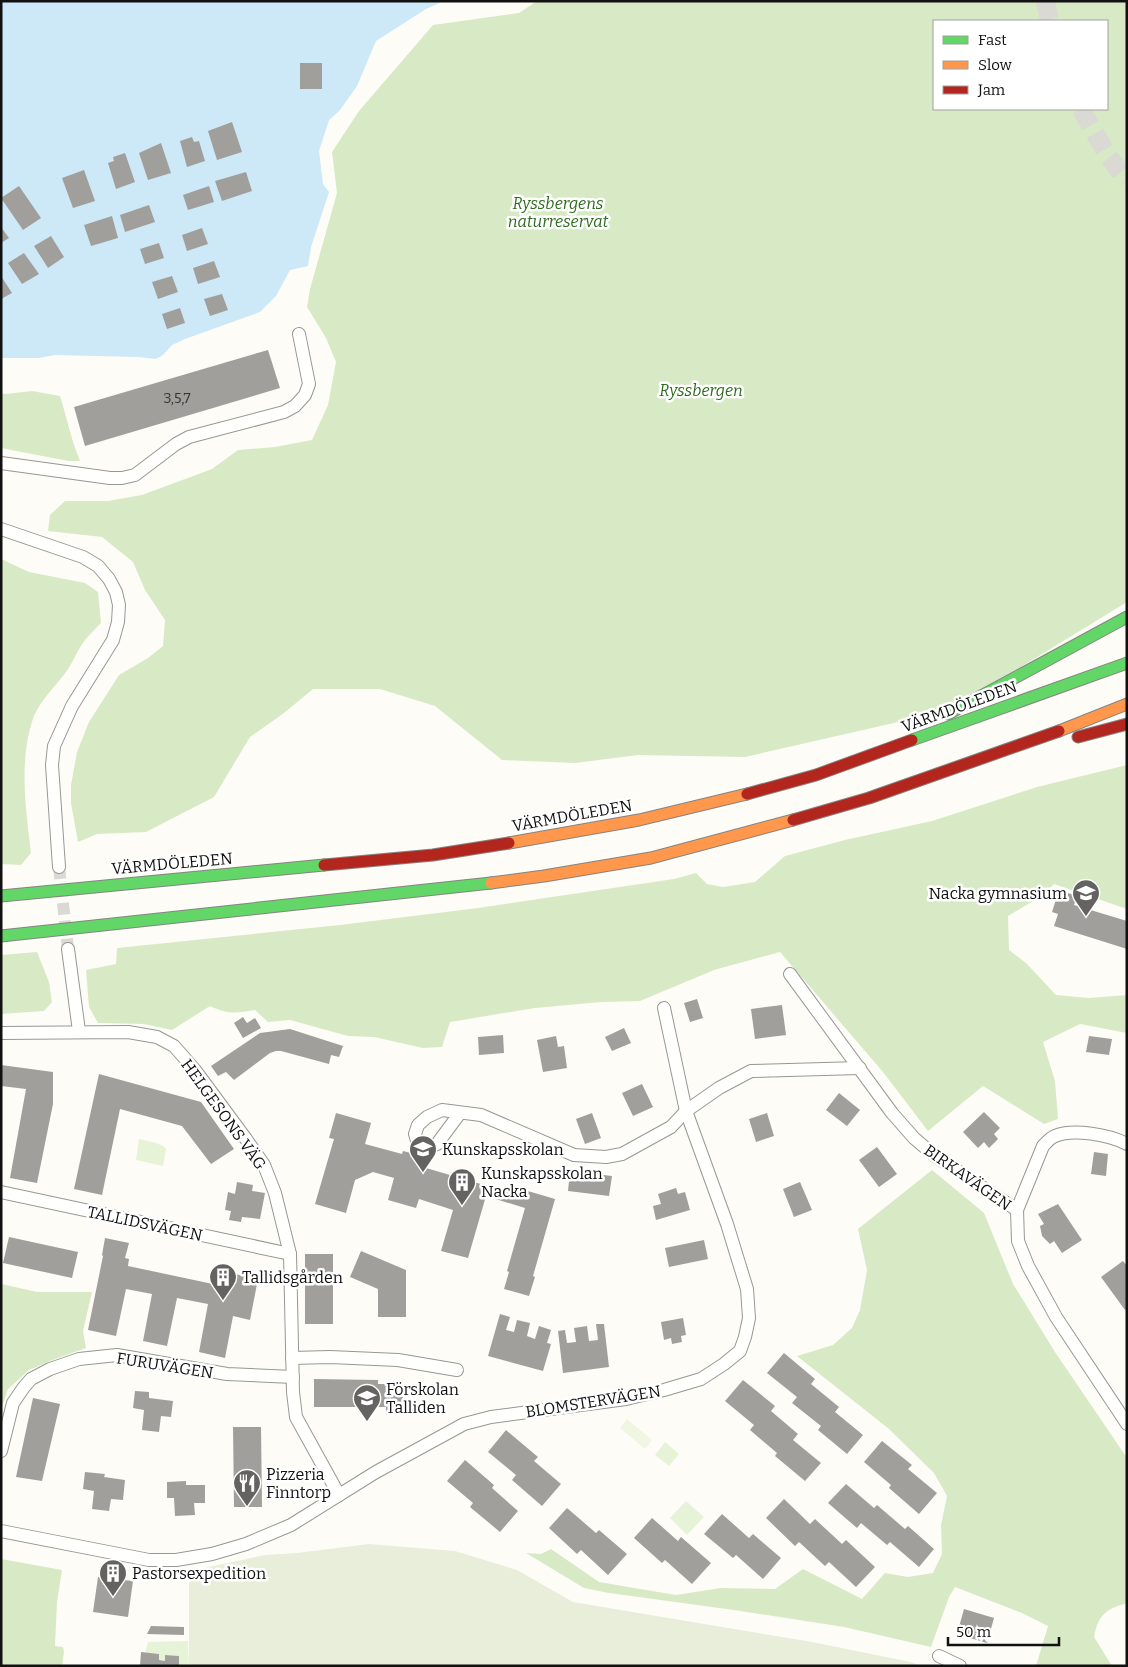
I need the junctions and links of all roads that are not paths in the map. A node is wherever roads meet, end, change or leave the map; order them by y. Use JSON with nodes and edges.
{"nodes":[{"id":1,"x":299,"y":334,"type":"dead end"},
{"id":2,"x":1,"y":463,"type":"edge"},
{"id":3,"x":1,"y":529,"type":"edge"},
{"id":4,"x":1127,"y":617,"type":"edge"},
{"id":5,"x":1127,"y":663,"type":"edge"},
{"id":6,"x":1127,"y":704,"type":"edge"},
{"id":7,"x":1127,"y":724,"type":"edge"},
{"id":8,"x":884,"y":750,"type":"junction"},
{"id":9,"x":943,"y":772,"type":"junction"},
{"id":10,"x":59,"y":867,"type":"tunnel mouth"},
{"id":11,"x":1,"y":896,"type":"edge"},
{"id":12,"x":1,"y":936,"type":"edge"},
{"id":13,"x":68,"y":949,"type":"tunnel mouth"},
{"id":14,"x":790,"y":974,"type":"dead end"},
{"id":15,"x":664,"y":1008,"type":"dead end"},
{"id":16,"x":79,"y":1031,"type":"junction"},
{"id":17,"x":1,"y":1033,"type":"edge"},
{"id":18,"x":860,"y":1068,"type":"junction"},
{"id":19,"x":686,"y":1111,"type":"junction"},
{"id":20,"x":460,"y":1112,"type":"dead end"},
{"id":21,"x":1127,"y":1144,"type":"edge"},
{"id":22,"x":1,"y":1192,"type":"edge"},
{"id":23,"x":1016,"y":1210,"type":"junction"},
{"id":24,"x":290,"y":1254,"type":"junction"},
{"id":25,"x":292,"y":1358,"type":"junction"},
{"id":26,"x":457,"y":1370,"type":"dead end"},
{"id":27,"x":293,"y":1377,"type":"junction"},
{"id":28,"x":1127,"y":1424,"type":"edge"},
{"id":29,"x":1,"y":1451,"type":"edge"},
{"id":30,"x":339,"y":1495,"type":"junction"},
{"id":31,"x":1,"y":1531,"type":"edge"},
{"id":32,"x":939,"y":1656,"type":"dead end"},
{"id":33,"x":960,"y":1666,"type":"edge"}],
"edges":[{"from":1,"to":2,"type":"street"},
{"from":3,"to":10,"type":"street"},
{"from":4,"to":8,"type":"highway"},
{"from":5,"to":8,"type":"highway","name":"VÄRMDÖLEDEN"},
{"from":6,"to":9,"type":"highway"},
{"from":7,"to":9,"type":"highway"},
{"from":8,"to":11,"type":"highway","name":"VÄRMDÖLEDEN"},
{"from":9,"to":12,"type":"highway"},
{"from":13,"to":16,"type":"street"},
{"from":14,"to":18,"type":"street","name":"BIRKAVÄGEN"},
{"from":15,"to":19,"type":"street","name":"BLOMSTERVÄGEN"},
{"from":16,"to":17,"type":"street","name":"HELGESONS VÄG"},
{"from":16,"to":24,"type":"street","name":"HELGESONS VÄG"},
{"from":18,"to":19,"type":"street"},
{"from":18,"to":23,"type":"street","name":"BIRKAVÄGEN"},
{"from":19,"to":20,"type":"street"},
{"from":19,"to":30,"type":"street","name":"BLOMSTERVÄGEN"},
{"from":21,"to":23,"type":"street"},
{"from":22,"to":24,"type":"street","name":"TALLIDSVÄGEN"},
{"from":23,"to":28,"type":"street","name":"BIRKAVÄGEN"},
{"from":24,"to":25,"type":"street","name":"HELGESONS VÄG"},
{"from":25,"to":26,"type":"street"},
{"from":25,"to":27,"type":"street","name":"HELGESONS VÄG"},
{"from":27,"to":29,"type":"street","name":"FURUVÄGEN"},
{"from":27,"to":30,"type":"street","name":"HELGESONS VÄG"},
{"from":30,"to":31,"type":"street","name":"BLOMSTERVÄGEN"},
{"from":32,"to":33,"type":"street"}]}
